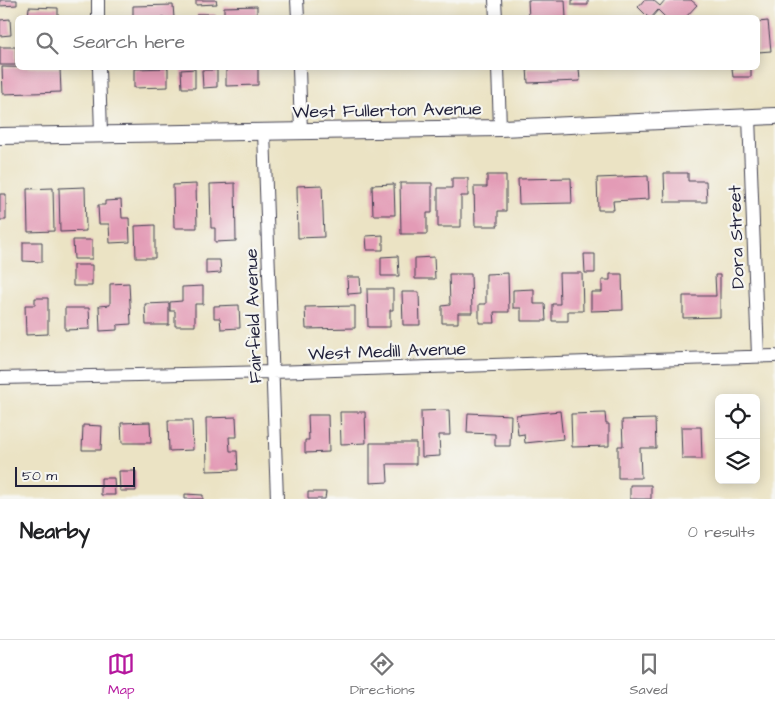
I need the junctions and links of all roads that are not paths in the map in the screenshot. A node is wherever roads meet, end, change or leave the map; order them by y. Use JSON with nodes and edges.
{"nodes":[{"id":1,"x":98,"y":0,"type":"edge"},
{"id":2,"x":297,"y":0,"type":"edge"},
{"id":3,"x":495,"y":0,"type":"edge"},
{"id":4,"x":98,"y":15,"type":"edge"},
{"id":5,"x":298,"y":15,"type":"edge"},
{"id":6,"x":496,"y":15,"type":"edge"},
{"id":7,"x":99,"y":70,"type":"edge"},
{"id":8,"x":299,"y":70,"type":"edge"},
{"id":9,"x":498,"y":70,"type":"edge"},
{"id":10,"x":748,"y":116,"type":"junction"},
{"id":11,"x":775,"y":116,"type":"edge"},
{"id":12,"x":500,"y":128,"type":"junction"},
{"id":13,"x":264,"y":132,"type":"junction"},
{"id":14,"x":301,"y":132,"type":"junction"},
{"id":15,"x":101,"y":134,"type":"junction"},
{"id":16,"x":0,"y":136,"type":"edge"},
{"id":17,"x":758,"y":356,"type":"junction"},
{"id":18,"x":775,"y":356,"type":"edge"},
{"id":19,"x":272,"y":372,"type":"junction"},
{"id":20,"x":0,"y":378,"type":"edge"},
{"id":21,"x":277,"y":499,"type":"edge"}],
"edges":[{"from":1,"to":4,"type":"street"},
{"from":2,"to":5,"type":"street"},
{"from":3,"to":6,"type":"street"},
{"from":7,"to":15,"type":"street"},
{"from":8,"to":14,"type":"street"},
{"from":9,"to":12,"type":"street"},
{"from":10,"to":11,"type":"street","name":"West Fullerton Avenue"},
{"from":10,"to":12,"type":"street","name":"West Fullerton Avenue"},
{"from":10,"to":17,"type":"street","name":"Dora Street"},
{"from":12,"to":14,"type":"street","name":"West Fullerton Avenue"},
{"from":13,"to":14,"type":"street","name":"West Fullerton Avenue"},
{"from":13,"to":15,"type":"street","name":"West Fullerton Avenue"},
{"from":13,"to":19,"type":"street","name":"Fairfield Avenue"},
{"from":15,"to":16,"type":"street","name":"West Fullerton Avenue"},
{"from":17,"to":18,"type":"street","name":"West Medill Avenue"},
{"from":17,"to":19,"type":"street","name":"West Medill Avenue"},
{"from":19,"to":20,"type":"street","name":"West Medill Avenue"},
{"from":19,"to":21,"type":"street","name":"Fairfield Avenue"}]}
